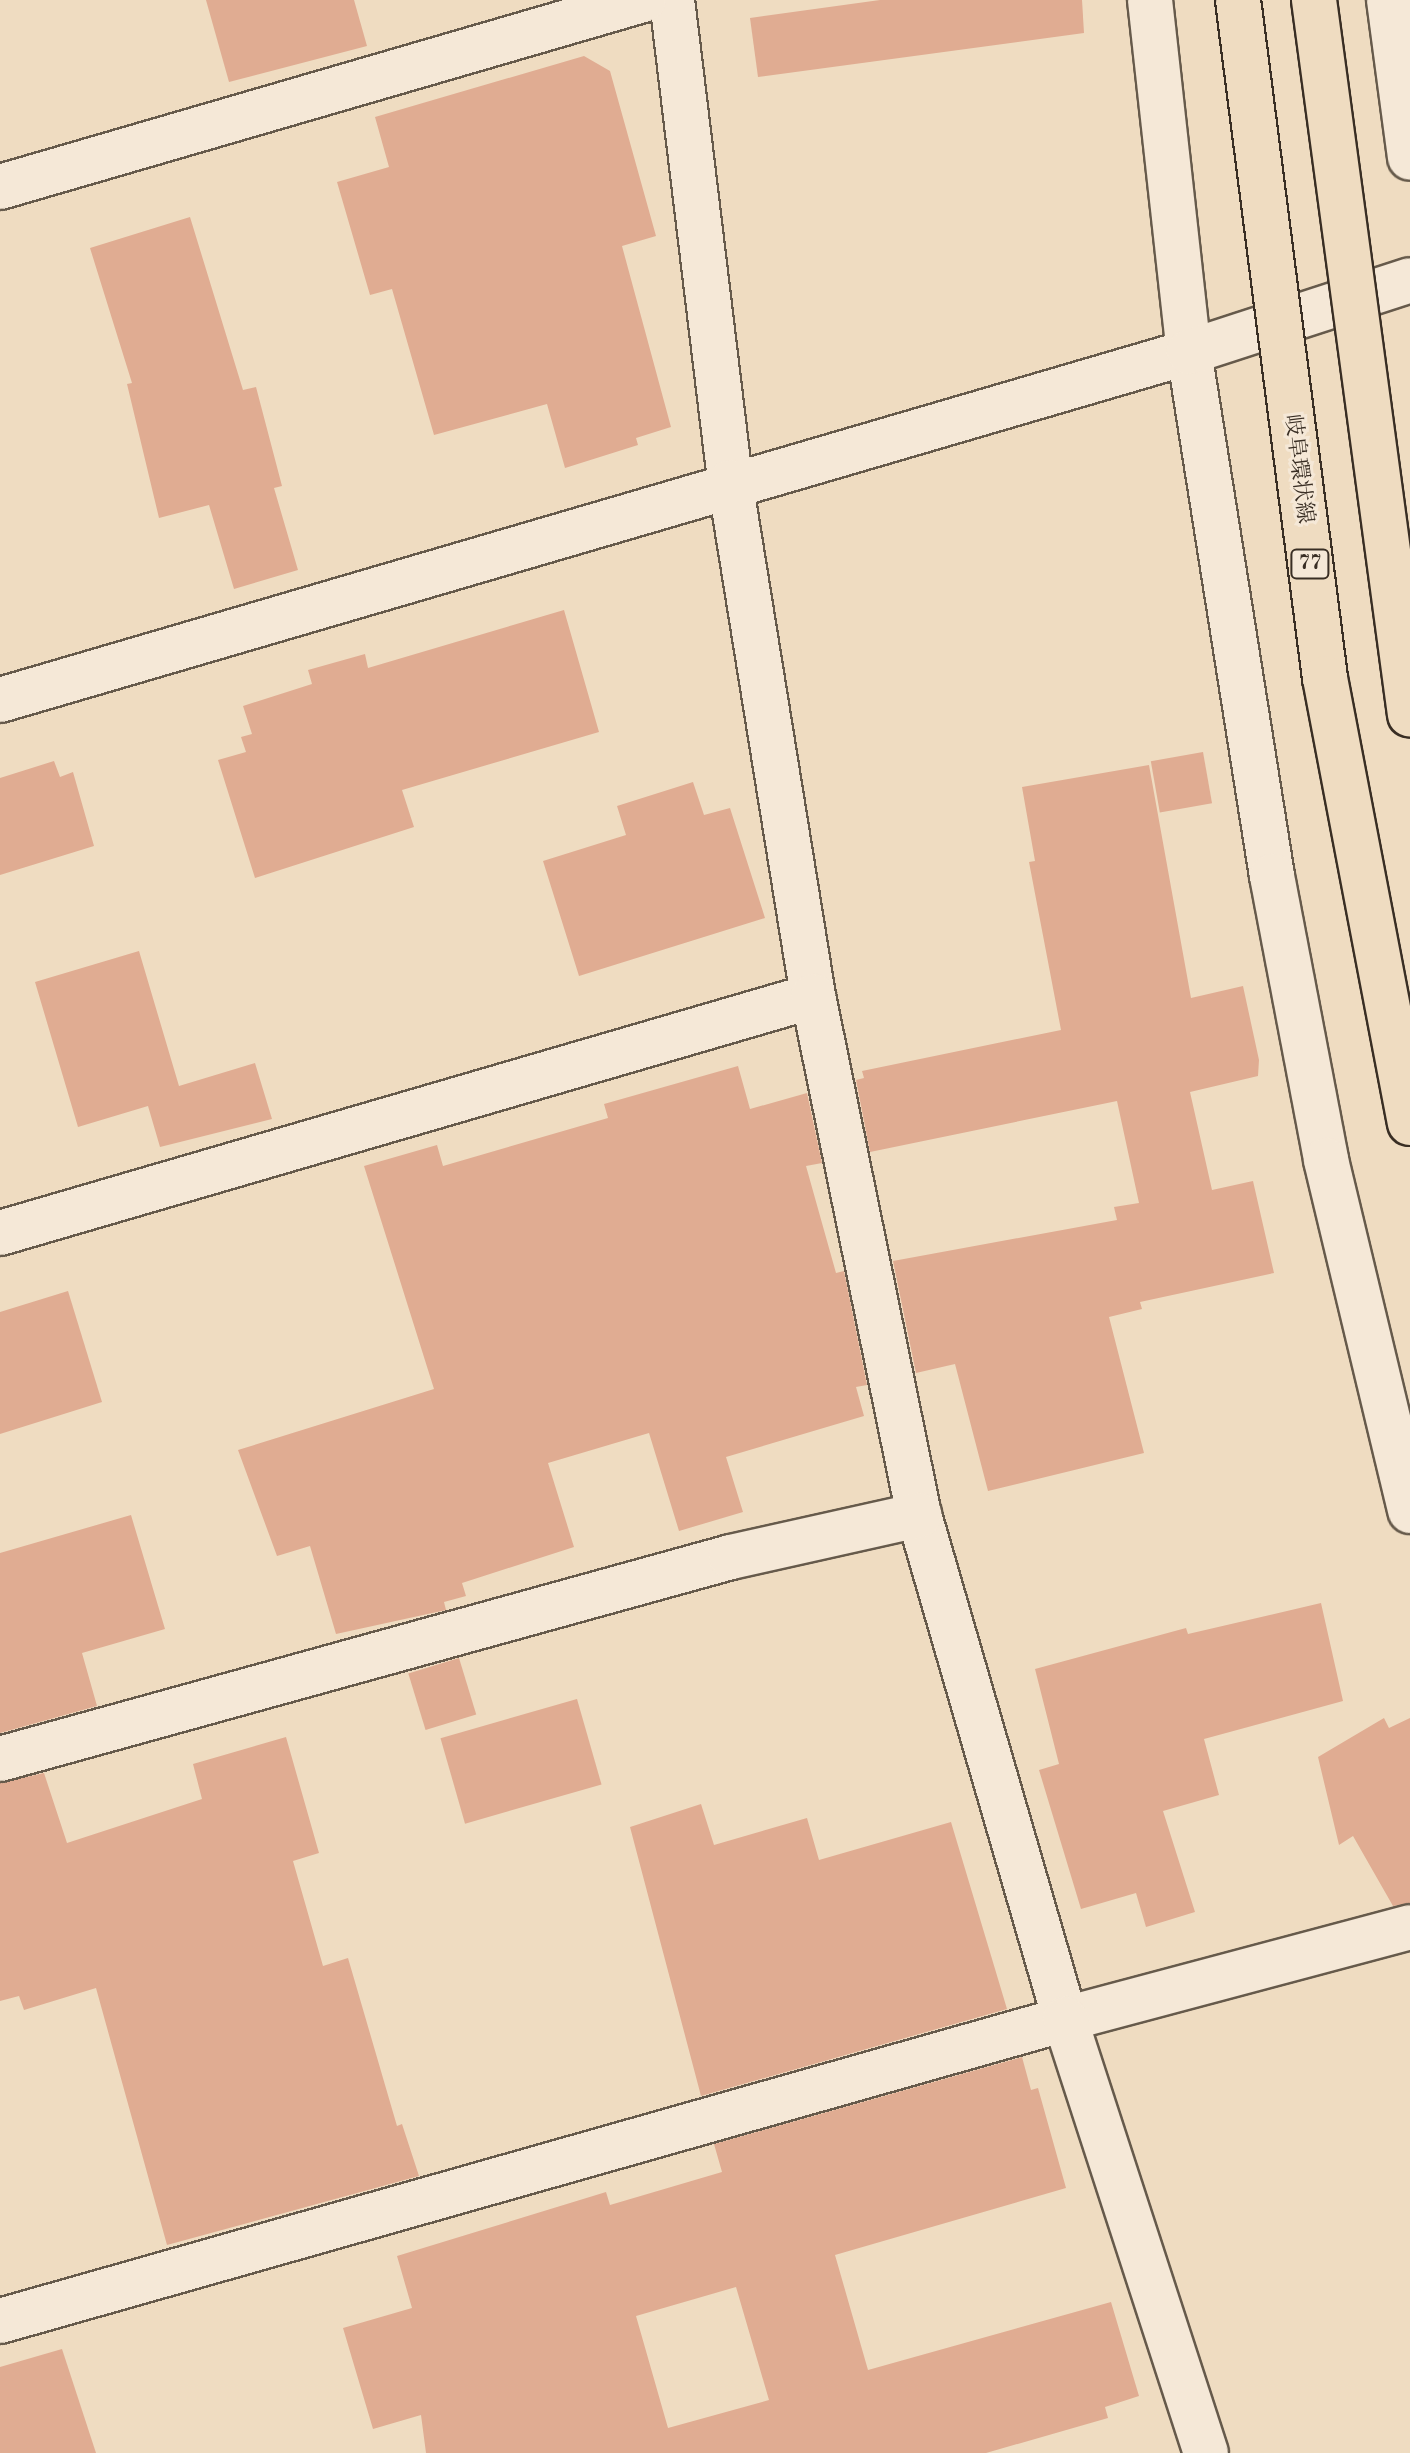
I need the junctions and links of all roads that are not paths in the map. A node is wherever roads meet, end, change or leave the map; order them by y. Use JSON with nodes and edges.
{"nodes":[{"id":1,"x":643,"y":0,"type":"edge"},
{"id":2,"x":672,"y":0,"type":"edge"},
{"id":3,"x":1150,"y":0,"type":"edge"},
{"id":4,"x":1238,"y":0,"type":"edge"},
{"id":5,"x":1314,"y":0,"type":"edge"},
{"id":6,"x":1389,"y":0,"type":"edge"},
{"id":7,"x":1410,"y":158,"type":"edge"},
{"id":8,"x":0,"y":187,"type":"edge"},
{"id":9,"x":1410,"y":280,"type":"edge"},
{"id":10,"x":1189,"y":352,"type":"junction"},
{"id":11,"x":730,"y":482,"type":"junction"},
{"id":12,"x":0,"y":700,"type":"edge"},
{"id":13,"x":1410,"y":715,"type":"edge"},
{"id":14,"x":813,"y":996,"type":"junction"},
{"id":15,"x":1410,"y":1123,"type":"edge"},
{"id":16,"x":0,"y":1233,"type":"edge"},
{"id":17,"x":1410,"y":1511,"type":"edge"},
{"id":18,"x":919,"y":1515,"type":"junction"},
{"id":19,"x":0,"y":1759,"type":"edge"},
{"id":20,"x":1410,"y":1927,"type":"edge"},
{"id":21,"x":1065,"y":2019,"type":"junction"},
{"id":22,"x":0,"y":2321,"type":"edge"},
{"id":23,"x":1206,"y":2453,"type":"edge"}],
"edges":[{"from":1,"to":8,"type":"street"},
{"from":2,"to":11,"type":"street"},
{"from":3,"to":10,"type":"street"},
{"from":4,"to":15,"type":"main road","name":"岐阜環状線","number":"77","bridge":true},
{"from":5,"to":13,"type":"main road","bridge":true},
{"from":6,"to":7,"type":"street"},
{"from":9,"to":10,"type":"street"},
{"from":10,"to":11,"type":"street"},
{"from":10,"to":17,"type":"street"},
{"from":11,"to":12,"type":"street"},
{"from":11,"to":14,"type":"street"},
{"from":14,"to":16,"type":"street"},
{"from":14,"to":18,"type":"street"},
{"from":18,"to":19,"type":"street"},
{"from":18,"to":21,"type":"street"},
{"from":20,"to":21,"type":"street"},
{"from":21,"to":22,"type":"street"},
{"from":21,"to":23,"type":"street"}]}
